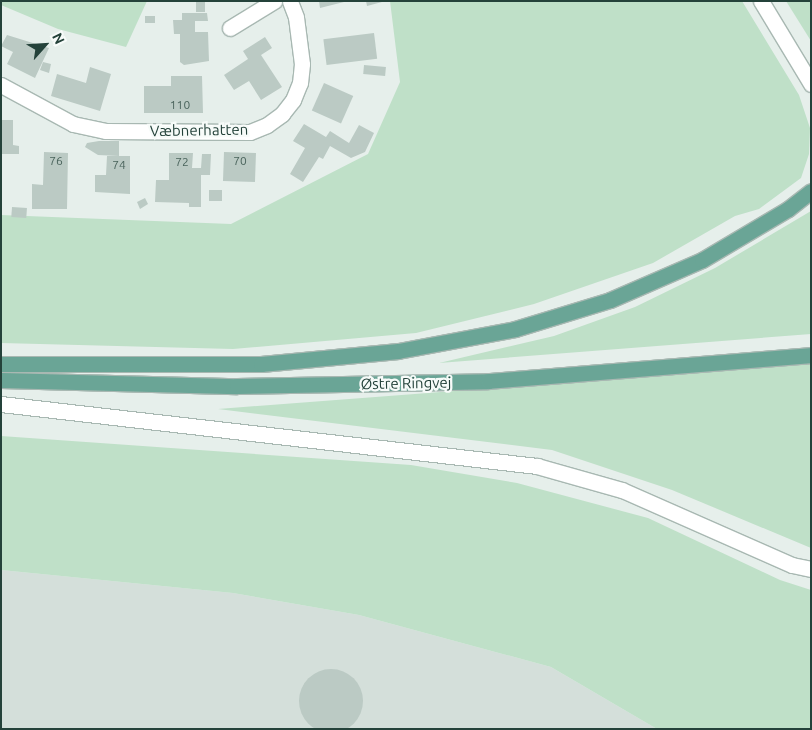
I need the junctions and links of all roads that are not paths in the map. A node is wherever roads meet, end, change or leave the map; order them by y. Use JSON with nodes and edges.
{"nodes":[{"id":1,"x":274,"y":1,"type":"edge"},
{"id":2,"x":290,"y":1,"type":"edge"},
{"id":3,"x":761,"y":1,"type":"edge"},
{"id":4,"x":230,"y":28,"type":"dead end"},
{"id":5,"x":811,"y":84,"type":"edge"},
{"id":6,"x":1,"y":85,"type":"edge"},
{"id":7,"x":811,"y":191,"type":"edge"},
{"id":8,"x":811,"y":355,"type":"edge"},
{"id":9,"x":1,"y":364,"type":"edge"},
{"id":10,"x":1,"y":380,"type":"edge"},
{"id":11,"x":1,"y":404,"type":"edge"},
{"id":12,"x":811,"y":570,"type":"edge"}],
"edges":[{"from":1,"to":4,"type":"street"},
{"from":2,"to":6,"type":"street","name":"Væbnerhatten"},
{"from":3,"to":5,"type":"street"},
{"from":7,"to":9,"type":"main road"},
{"from":8,"to":10,"type":"main road","name":"Østre Ringvej"},
{"from":11,"to":12,"type":"street"}]}
